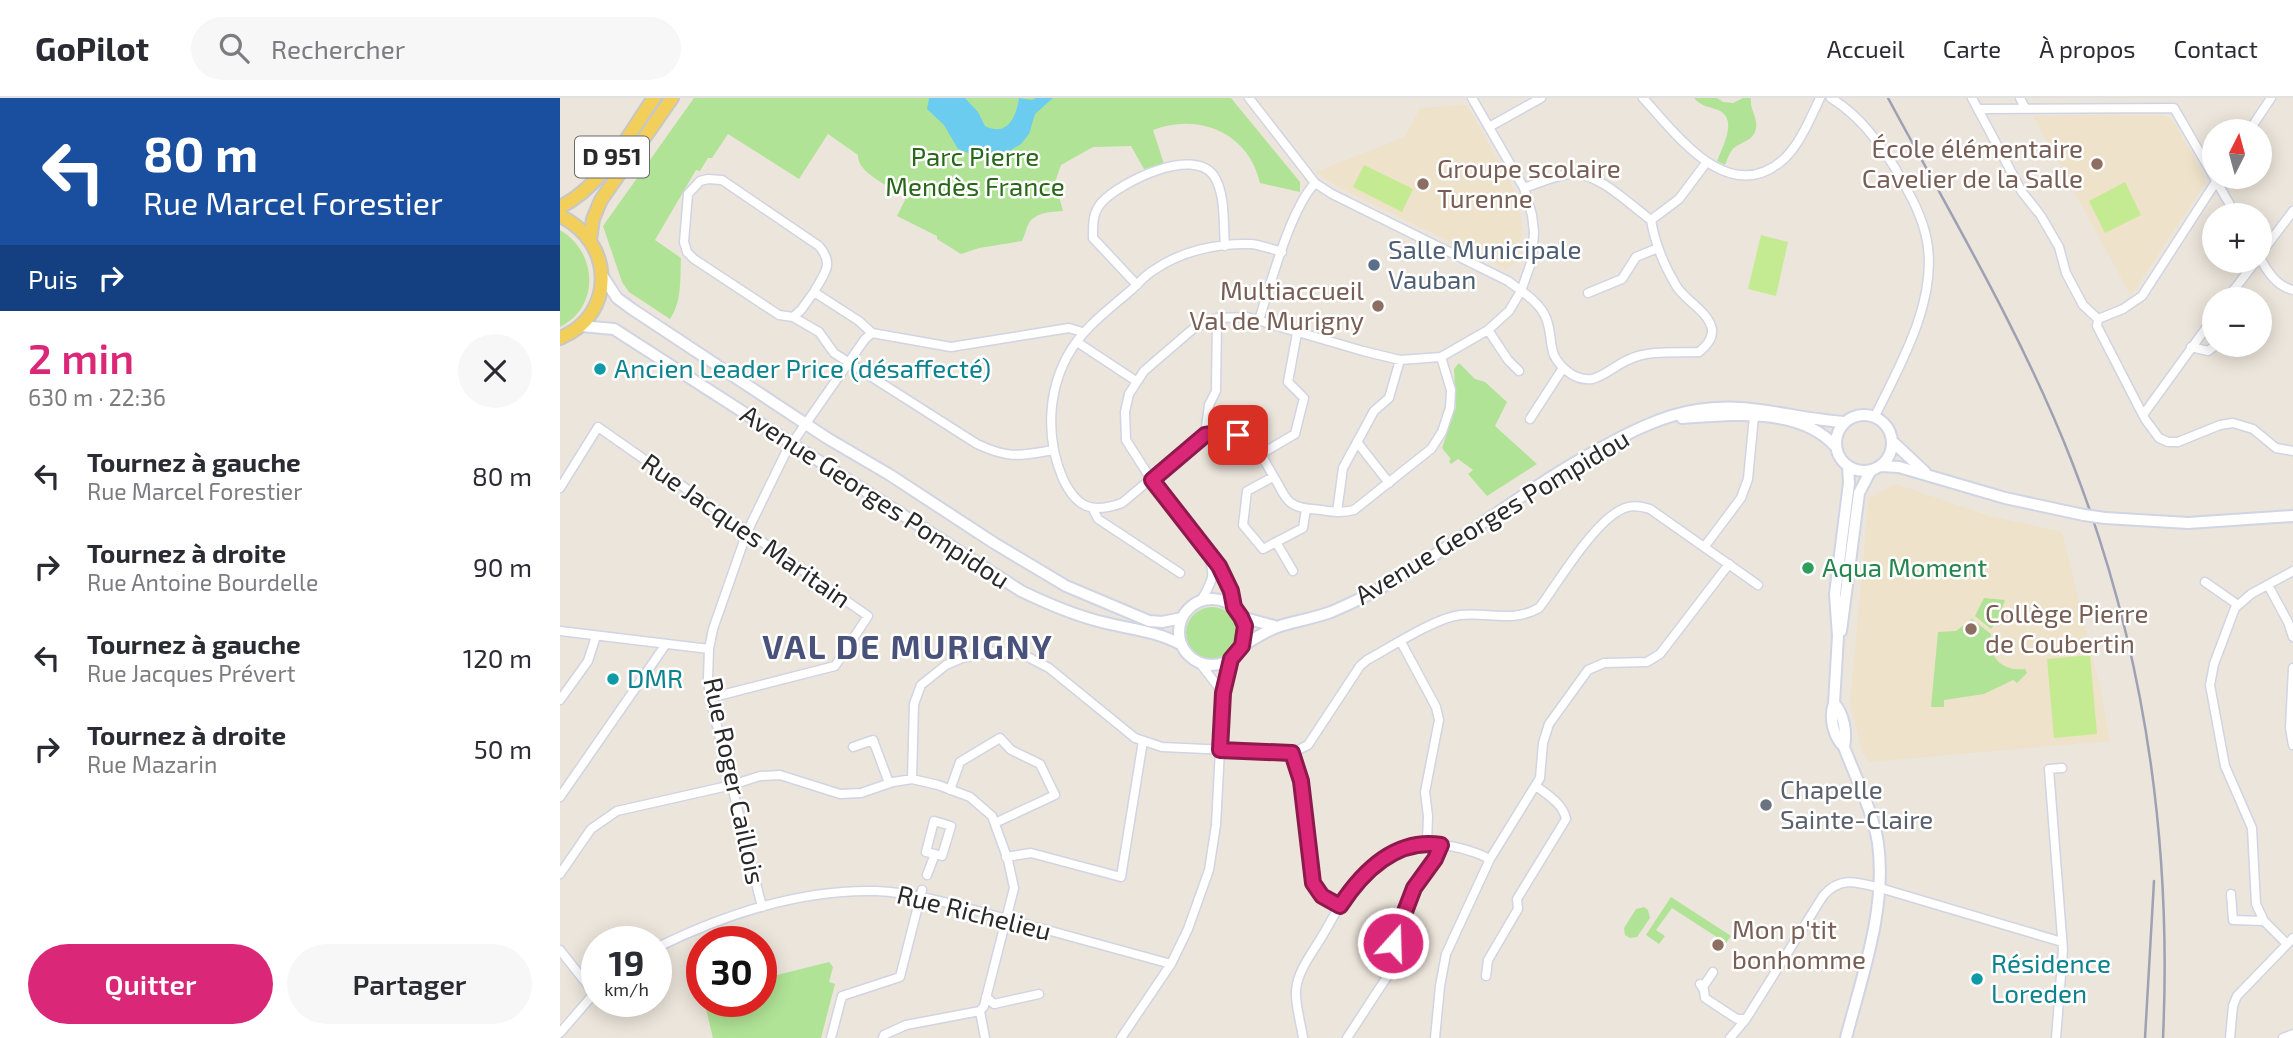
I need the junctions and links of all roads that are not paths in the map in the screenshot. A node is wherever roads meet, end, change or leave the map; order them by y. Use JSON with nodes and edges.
{"nodes":[{"id":1,"x":654,"y":98,"type":"edge"},
{"id":2,"x":672,"y":98,"type":"edge"},
{"id":3,"x":1249,"y":98,"type":"edge"},
{"id":4,"x":1472,"y":98,"type":"edge"},
{"id":5,"x":1541,"y":98,"type":"edge"},
{"id":6,"x":1643,"y":98,"type":"edge"},
{"id":7,"x":1820,"y":98,"type":"edge"},
{"id":8,"x":1831,"y":98,"type":"edge"},
{"id":9,"x":1972,"y":98,"type":"edge"},
{"id":10,"x":2020,"y":98,"type":"edge"},
{"id":11,"x":2271,"y":98,"type":"edge"},
{"id":12,"x":2176,"y":103,"type":"edge"},
{"id":13,"x":2025,"y":108,"type":"junction"},
{"id":14,"x":1979,"y":109,"type":"junction"},
{"id":15,"x":2257,"y":119,"type":"edge"},
{"id":16,"x":1489,"y":127,"type":"junction"},
{"id":17,"x":2202,"y":152,"type":"edge"},
{"id":18,"x":1706,"y":163,"type":"junction"},
{"id":19,"x":1315,"y":183,"type":"junction"},
{"id":20,"x":1524,"y":187,"type":"junction"},
{"id":21,"x":2209,"y":189,"type":"edge"},
{"id":22,"x":560,"y":206,"type":"edge"},
{"id":23,"x":2293,"y":211,"type":"edge"},
{"id":24,"x":560,"y":216,"type":"edge"},
{"id":25,"x":1651,"y":220,"type":"junction"},
{"id":26,"x":590,"y":240,"type":"junction"},
{"id":27,"x":2272,"y":240,"type":"edge"},
{"id":28,"x":1225,"y":246,"type":"junction"},
{"id":29,"x":1658,"y":248,"type":"junction"},
{"id":30,"x":1282,"y":252,"type":"junction"},
{"id":31,"x":2247,"y":273,"type":"edge"},
{"id":32,"x":2270,"y":273,"type":"edge"},
{"id":33,"x":602,"y":275,"type":"junction"},
{"id":34,"x":1137,"y":285,"type":"junction"},
{"id":35,"x":2236,"y":287,"type":"edge"},
{"id":36,"x":2293,"y":290,"type":"edge"},
{"id":37,"x":1521,"y":291,"type":"junction"},
{"id":38,"x":814,"y":292,"type":"junction"},
{"id":39,"x":1588,"y":293,"type":"dead end"},
{"id":40,"x":793,"y":317,"type":"junction"},
{"id":41,"x":1217,"y":318,"type":"junction"},
{"id":42,"x":2098,"y":319,"type":"junction"},
{"id":43,"x":1259,"y":320,"type":"junction"},
{"id":44,"x":581,"y":326,"type":"junction"},
{"id":45,"x":1488,"y":330,"type":"junction"},
{"id":46,"x":1082,"y":332,"type":"junction"},
{"id":47,"x":1297,"y":332,"type":"junction"},
{"id":48,"x":872,"y":333,"type":"junction"},
{"id":49,"x":2202,"y":334,"type":"edge"},
{"id":50,"x":560,"y":338,"type":"edge"},
{"id":51,"x":1076,"y":342,"type":"junction"},
{"id":52,"x":2191,"y":347,"type":"junction"},
{"id":53,"x":2202,"y":350,"type":"edge"},
{"id":54,"x":1441,"y":357,"type":"junction"},
{"id":55,"x":1400,"y":360,"type":"junction"},
{"id":56,"x":849,"y":361,"type":"junction"},
{"id":57,"x":1563,"y":368,"type":"junction"},
{"id":58,"x":1519,"y":371,"type":"dead end"},
{"id":59,"x":1136,"y":381,"type":"junction"},
{"id":60,"x":1754,"y":416,"type":"junction"},
{"id":61,"x":1875,"y":416,"type":"junction"},
{"id":62,"x":2143,"y":417,"type":"junction"},
{"id":63,"x":1530,"y":419,"type":"dead end"},
{"id":64,"x":1665,"y":419,"type":"junction"},
{"id":65,"x":1844,"y":422,"type":"junction"},
{"id":66,"x":806,"y":424,"type":"junction"},
{"id":67,"x":1205,"y":435,"type":"junction"},
{"id":68,"x":1357,"y":442,"type":"junction"},
{"id":69,"x":1893,"y":442,"type":"junction"},
{"id":70,"x":792,"y":444,"type":"junction"},
{"id":71,"x":1836,"y":447,"type":"junction"},
{"id":72,"x":1053,"y":450,"type":"junction"},
{"id":73,"x":2293,"y":451,"type":"edge"},
{"id":74,"x":1261,"y":454,"type":"junction"},
{"id":75,"x":1848,"y":466,"type":"junction"},
{"id":76,"x":1876,"y":468,"type":"junction"},
{"id":77,"x":1927,"y":474,"type":"junction"},
{"id":78,"x":1273,"y":477,"type":"junction"},
{"id":79,"x":1152,"y":480,"type":"junction"},
{"id":80,"x":1389,"y":483,"type":"junction"},
{"id":81,"x":560,"y":488,"type":"edge"},
{"id":82,"x":1093,"y":509,"type":"junction"},
{"id":83,"x":1306,"y":509,"type":"junction"},
{"id":84,"x":1337,"y":512,"type":"junction"},
{"id":85,"x":2293,"y":516,"type":"edge"},
{"id":86,"x":747,"y":533,"type":"junction"},
{"id":87,"x":1276,"y":542,"type":"junction"},
{"id":88,"x":1705,"y":546,"type":"junction"},
{"id":89,"x":1208,"y":555,"type":"junction"},
{"id":90,"x":1729,"y":564,"type":"junction"},
{"id":91,"x":1293,"y":571,"type":"dead end"},
{"id":92,"x":2293,"y":571,"type":"edge"},
{"id":93,"x":1180,"y":573,"type":"dead end"},
{"id":94,"x":2205,"y":582,"type":"dead end"},
{"id":95,"x":1758,"y":585,"type":"dead end"},
{"id":96,"x":2268,"y":585,"type":"junction"},
{"id":97,"x":1201,"y":601,"type":"junction"},
{"id":98,"x":2238,"y":605,"type":"junction"},
{"id":99,"x":1238,"y":612,"type":"junction"},
{"id":100,"x":1182,"y":618,"type":"junction"},
{"id":101,"x":1278,"y":627,"type":"junction"},
{"id":102,"x":560,"y":631,"type":"edge"},
{"id":103,"x":596,"y":636,"type":"junction"},
{"id":104,"x":1838,"y":636,"type":"junction"},
{"id":105,"x":2293,"y":637,"type":"edge"},
{"id":106,"x":1401,"y":642,"type":"junction"},
{"id":107,"x":666,"y":644,"type":"junction"},
{"id":108,"x":1182,"y":645,"type":"junction"},
{"id":109,"x":1242,"y":646,"type":"junction"},
{"id":110,"x":709,"y":649,"type":"junction"},
{"id":111,"x":1231,"y":659,"type":"junction"},
{"id":112,"x":1199,"y":662,"type":"junction"},
{"id":113,"x":2293,"y":668,"type":"edge"},
{"id":114,"x":1223,"y":693,"type":"junction"},
{"id":115,"x":710,"y":698,"type":"junction"},
{"id":116,"x":560,"y":700,"type":"edge"},
{"id":117,"x":1143,"y":741,"type":"junction"},
{"id":118,"x":2293,"y":745,"type":"edge"},
{"id":119,"x":853,"y":747,"type":"dead end"},
{"id":120,"x":1220,"y":750,"type":"junction"},
{"id":121,"x":1292,"y":753,"type":"junction"},
{"id":122,"x":2062,"y":768,"type":"dead end"},
{"id":123,"x":912,"y":779,"type":"junction"},
{"id":124,"x":888,"y":783,"type":"junction"},
{"id":125,"x":732,"y":785,"type":"junction"},
{"id":126,"x":1536,"y":786,"type":"junction"},
{"id":127,"x":950,"y":790,"type":"junction"},
{"id":128,"x":560,"y":797,"type":"edge"},
{"id":129,"x":995,"y":823,"type":"junction"},
{"id":130,"x":1427,"y":843,"type":"junction"},
{"id":131,"x":1441,"y":845,"type":"junction"},
{"id":132,"x":935,"y":855,"type":"dead end"},
{"id":133,"x":1006,"y":857,"type":"junction"},
{"id":134,"x":1490,"y":859,"type":"junction"},
{"id":135,"x":560,"y":874,"type":"edge"},
{"id":136,"x":1880,"y":888,"type":"junction"},
{"id":137,"x":922,"y":892,"type":"junction"},
{"id":138,"x":2231,"y":894,"type":"dead end"},
{"id":139,"x":1340,"y":906,"type":"junction"},
{"id":140,"x":762,"y":907,"type":"junction"},
{"id":141,"x":1004,"y":919,"type":"junction"},
{"id":142,"x":2264,"y":921,"type":"junction"},
{"id":143,"x":672,"y":940,"type":"edge"},
{"id":144,"x":2062,"y":942,"type":"junction"},
{"id":145,"x":2290,"y":942,"type":"edge"},
{"id":146,"x":1393,"y":943,"type":"dead end"},
{"id":147,"x":560,"y":950,"type":"edge"},
{"id":148,"x":1171,"y":964,"type":"junction"},
{"id":149,"x":1394,"y":966,"type":"dead end"},
{"id":150,"x":1713,"y":972,"type":"dead end"},
{"id":151,"x":581,"y":974,"type":"edge"},
{"id":152,"x":1486,"y":976,"type":"dead end"},
{"id":153,"x":1039,"y":994,"type":"dead end"},
{"id":154,"x":986,"y":997,"type":"junction"},
{"id":155,"x":581,"y":1008,"type":"edge"},
{"id":156,"x":980,"y":1011,"type":"junction"},
{"id":157,"x":1746,"y":1019,"type":"junction"},
{"id":158,"x":560,"y":1033,"type":"edge"},
{"id":159,"x":2293,"y":1034,"type":"edge"},
{"id":160,"x":831,"y":1038,"type":"edge"},
{"id":161,"x":883,"y":1038,"type":"edge"},
{"id":162,"x":985,"y":1038,"type":"edge"},
{"id":163,"x":1121,"y":1038,"type":"edge"},
{"id":164,"x":1303,"y":1038,"type":"edge"},
{"id":165,"x":1347,"y":1038,"type":"edge"},
{"id":166,"x":1435,"y":1038,"type":"edge"},
{"id":167,"x":1730,"y":1038,"type":"edge"},
{"id":168,"x":1846,"y":1038,"type":"edge"},
{"id":169,"x":2056,"y":1038,"type":"edge"},
{"id":170,"x":2230,"y":1038,"type":"edge"},
{"id":171,"x":2283,"y":1038,"type":"edge"}],
"edges":[{"from":1,"to":22,"type":"main road","number":"D 951"},
{"from":2,"to":26,"type":"main road","number":"D 951"},
{"from":3,"to":19,"type":"street"},
{"from":4,"to":16,"type":"street"},
{"from":5,"to":16,"type":"street"},
{"from":6,"to":18,"type":"street"},
{"from":7,"to":18,"type":"street"},
{"from":8,"to":61,"type":"street"},
{"from":9,"to":14,"type":"street"},
{"from":10,"to":13,"type":"street"},
{"from":11,"to":15,"type":"street"},
{"from":12,"to":13,"type":"street"},
{"from":12,"to":17,"type":"street"},
{"from":13,"to":14,"type":"street"},
{"from":14,"to":42,"type":"street"},
{"from":16,"to":20,"type":"street"},
{"from":18,"to":25,"type":"street"},
{"from":19,"to":30,"type":"street"},
{"from":19,"to":37,"type":"street"},
{"from":20,"to":25,"type":"street"},
{"from":20,"to":37,"type":"street"},
{"from":21,"to":42,"type":"street"},
{"from":23,"to":27,"type":"street"},
{"from":24,"to":26,"type":"main road"},
{"from":25,"to":29,"type":"street"},
{"from":26,"to":33,"type":"main road"},
{"from":28,"to":30,"type":"street"},
{"from":28,"to":34,"type":"street"},
{"from":28,"to":34,"type":"street"},
{"from":29,"to":39,"type":"street"},
{"from":29,"to":57,"type":"street"},
{"from":30,"to":43,"type":"street"},
{"from":31,"to":35,"type":"street"},
{"from":32,"to":36,"type":"street"},
{"from":33,"to":44,"type":"main road"},
{"from":33,"to":66,"type":"main road","name":"Avenue Georges Pompidou"},
{"from":34,"to":46,"type":"street"},
{"from":37,"to":45,"type":"street"},
{"from":37,"to":57,"type":"street"},
{"from":38,"to":40,"type":"street"},
{"from":38,"to":40,"type":"street"},
{"from":38,"to":48,"type":"street"},
{"from":40,"to":56,"type":"street"},
{"from":41,"to":43,"type":"street"},
{"from":41,"to":59,"type":"street"},
{"from":41,"to":67,"type":"street"},
{"from":42,"to":62,"type":"street"},
{"from":43,"to":47,"type":"street"},
{"from":44,"to":50,"type":"main road"},
{"from":44,"to":70,"type":"main road","name":"Avenue Georges Pompidou"},
{"from":45,"to":54,"type":"street"},
{"from":45,"to":58,"type":"street"},
{"from":46,"to":48,"type":"street"},
{"from":46,"to":51,"type":"street"},
{"from":47,"to":55,"type":"street"},
{"from":47,"to":74,"type":"street"},
{"from":48,"to":56,"type":"street","name":"Rue Roger Caillois"},
{"from":49,"to":52,"type":"street"},
{"from":51,"to":59,"type":"street"},
{"from":51,"to":72,"type":"street"},
{"from":52,"to":53,"type":"street"},
{"from":52,"to":62,"type":"street"},
{"from":54,"to":55,"type":"street"},
{"from":54,"to":80,"type":"street"},
{"from":55,"to":68,"type":"street"},
{"from":56,"to":66,"type":"street","name":"Rue Roger Caillois"},
{"from":56,"to":72,"type":"street"},
{"from":57,"to":63,"type":"street"},
{"from":59,"to":79,"type":"street"},
{"from":60,"to":64,"type":"main road","name":"Avenue Georges Pompidou"},
{"from":60,"to":71,"type":"main road","name":"Avenue Georges Pompidou"},
{"from":60,"to":88,"type":"street"},
{"from":61,"to":65,"type":"main road"},
{"from":61,"to":69,"type":"main road"},
{"from":62,"to":73,"type":"street"},
{"from":64,"to":65,"type":"main road","name":"Avenue Georges Pompidou"},
{"from":64,"to":101,"type":"main road","name":"Avenue Georges Pompidou"},
{"from":65,"to":71,"type":"main road"},
{"from":66,"to":70,"type":"street","name":"Rue Roger Caillois"},
{"from":66,"to":100,"type":"main road","name":"Avenue Georges Pompidou"},
{"from":67,"to":74,"type":"street"},
{"from":67,"to":79,"type":"street"},
{"from":68,"to":80,"type":"street"},
{"from":68,"to":84,"type":"street"},
{"from":69,"to":76,"type":"main road"},
{"from":69,"to":77,"type":"main road"},
{"from":70,"to":86,"type":"street","name":"Rue Roger Caillois"},
{"from":70,"to":108,"type":"main road","name":"Avenue Georges Pompidou"},
{"from":71,"to":75,"type":"main road"},
{"from":72,"to":82,"type":"street"},
{"from":74,"to":78,"type":"street"},
{"from":75,"to":76,"type":"main road"},
{"from":75,"to":104,"type":"main road"},
{"from":76,"to":77,"type":"main road"},
{"from":76,"to":104,"type":"main road"},
{"from":77,"to":85,"type":"main road","bridge":true},
{"from":78,"to":83,"type":"street"},
{"from":78,"to":87,"type":"street"},
{"from":79,"to":82,"type":"street"},
{"from":79,"to":89,"type":"street"},
{"from":80,"to":84,"type":"street"},
{"from":81,"to":86,"type":"street","name":"Rue Jacques Maritain"},
{"from":82,"to":93,"type":"street"},
{"from":83,"to":84,"type":"street"},
{"from":83,"to":87,"type":"street"},
{"from":86,"to":110,"type":"street","name":"Rue Roger Caillois"},
{"from":86,"to":115,"type":"street","name":"Rue Jacques Maritain"},
{"from":87,"to":91,"type":"street"},
{"from":88,"to":90,"type":"street"},
{"from":88,"to":106,"type":"street"},
{"from":89,"to":97,"type":"street"},
{"from":89,"to":99,"type":"street"},
{"from":90,"to":95,"type":"street"},
{"from":90,"to":126,"type":"street"},
{"from":92,"to":96,"type":"street"},
{"from":94,"to":98,"type":"street"},
{"from":96,"to":98,"type":"street"},
{"from":96,"to":105,"type":"street"},
{"from":97,"to":99,"type":"main road"},
{"from":97,"to":100,"type":"main road"},
{"from":98,"to":142,"type":"street"},
{"from":99,"to":101,"type":"main road"},
{"from":99,"to":109,"type":"main road"},
{"from":100,"to":108,"type":"main road"},
{"from":101,"to":109,"type":"main road","name":"Avenue Georges Pompidou"},
{"from":102,"to":103,"type":"street"},
{"from":103,"to":107,"type":"street"},
{"from":103,"to":116,"type":"street"},
{"from":104,"to":136,"type":"main road"},
{"from":106,"to":121,"type":"street"},
{"from":106,"to":130,"type":"street"},
{"from":107,"to":110,"type":"street"},
{"from":107,"to":128,"type":"street"},
{"from":108,"to":112,"type":"main road"},
{"from":109,"to":111,"type":"main road"},
{"from":110,"to":115,"type":"street","name":"Rue Roger Caillois"},
{"from":111,"to":112,"type":"main road"},
{"from":111,"to":114,"type":"street"},
{"from":112,"to":114,"type":"street"},
{"from":113,"to":118,"type":"street"},
{"from":114,"to":120,"type":"street"},
{"from":115,"to":125,"type":"street","name":"Rue Roger Caillois"},
{"from":117,"to":120,"type":"street"},
{"from":117,"to":123,"type":"street"},
{"from":117,"to":133,"type":"street"},
{"from":119,"to":124,"type":"street"},
{"from":120,"to":121,"type":"street"},
{"from":120,"to":148,"type":"street"},
{"from":121,"to":139,"type":"street"},
{"from":122,"to":144,"type":"street"},
{"from":123,"to":124,"type":"street"},
{"from":123,"to":127,"type":"street"},
{"from":124,"to":125,"type":"street"},
{"from":125,"to":135,"type":"street"},
{"from":125,"to":140,"type":"street","name":"Rue Roger Caillois"},
{"from":126,"to":134,"type":"street"},
{"from":126,"to":152,"type":"street"},
{"from":127,"to":129,"type":"street"},
{"from":127,"to":129,"type":"street"},
{"from":129,"to":133,"type":"street"},
{"from":130,"to":131,"type":"street"},
{"from":130,"to":139,"type":"street"},
{"from":131,"to":134,"type":"street"},
{"from":131,"to":146,"type":"street"},
{"from":132,"to":137,"type":"street"},
{"from":133,"to":141,"type":"street"},
{"from":134,"to":166,"type":"street"},
{"from":136,"to":144,"type":"street"},
{"from":136,"to":157,"type":"street"},
{"from":136,"to":168,"type":"main road"},
{"from":137,"to":140,"type":"street","name":"Rue Richelieu"},
{"from":137,"to":141,"type":"street","name":"Rue Richelieu"},
{"from":137,"to":160,"type":"street"},
{"from":138,"to":142,"type":"street"},
{"from":139,"to":164,"type":"street"},
{"from":140,"to":143,"type":"street","name":"Rue Richelieu"},
{"from":141,"to":148,"type":"street","name":"Rue Richelieu"},
{"from":141,"to":154,"type":"street"},
{"from":142,"to":145,"type":"street"},
{"from":144,"to":169,"type":"street"},
{"from":145,"to":170,"type":"street"},
{"from":147,"to":151,"type":"street"},
{"from":148,"to":163,"type":"street"},
{"from":149,"to":165,"type":"street"},
{"from":150,"to":157,"type":"street"},
{"from":153,"to":154,"type":"street"},
{"from":154,"to":156,"type":"street"},
{"from":155,"to":158,"type":"street"},
{"from":156,"to":161,"type":"street"},
{"from":156,"to":162,"type":"street"},
{"from":157,"to":167,"type":"street"},
{"from":159,"to":171,"type":"street"}]}
